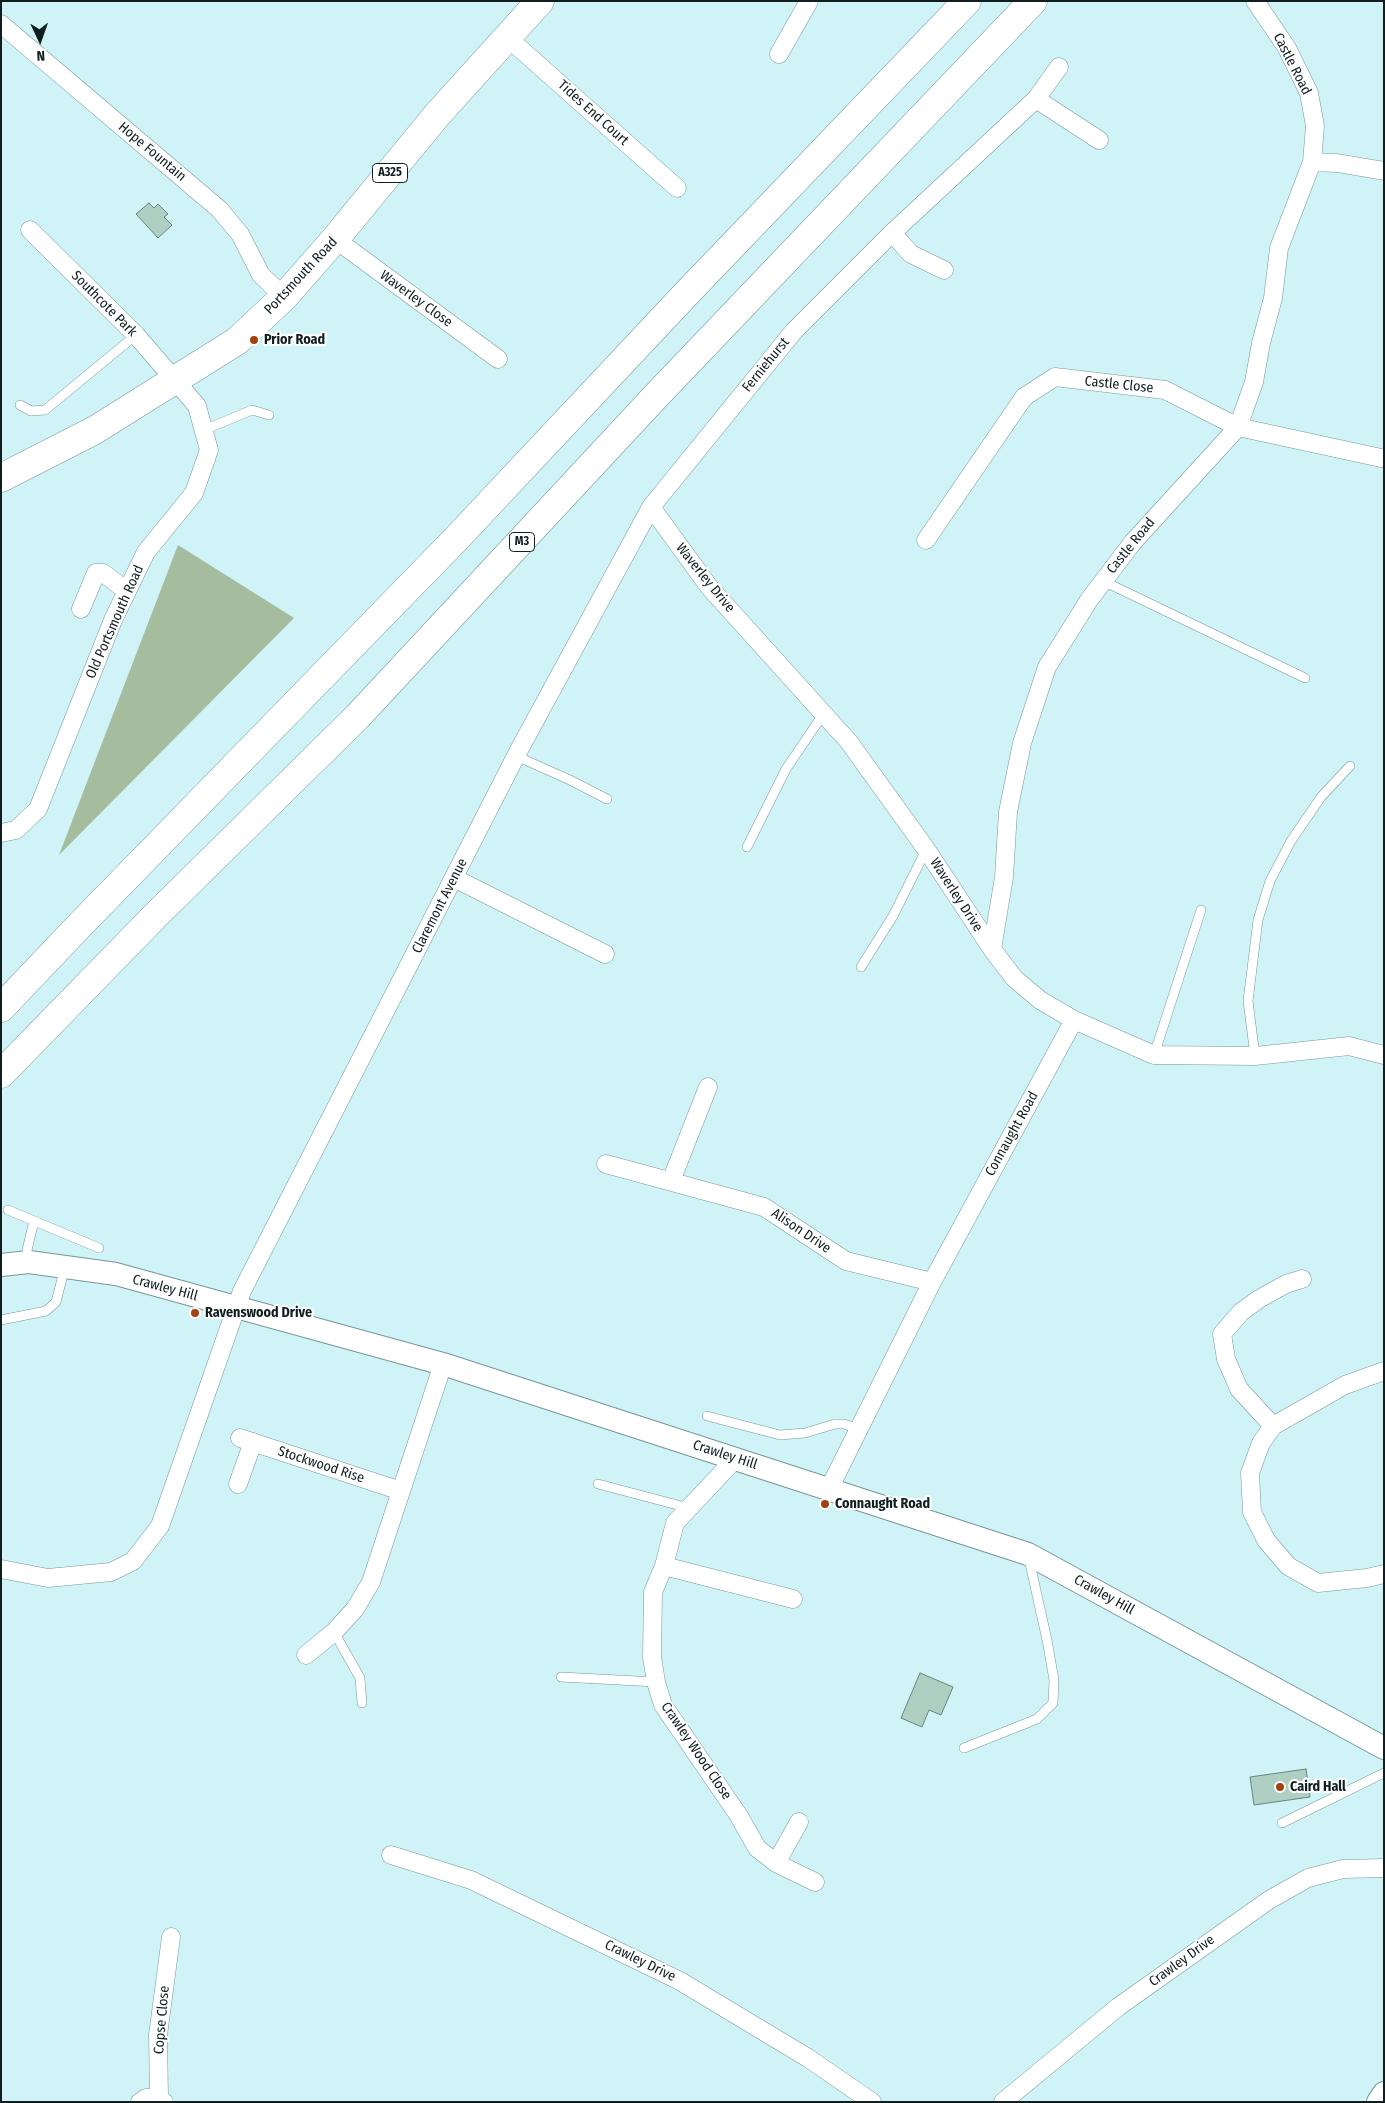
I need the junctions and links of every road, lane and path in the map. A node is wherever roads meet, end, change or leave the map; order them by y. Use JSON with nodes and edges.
{"nodes":[{"id":1,"x":540,"y":1,"type":"edge"},
{"id":2,"x":809,"y":1,"type":"edge"},
{"id":3,"x":967,"y":1,"type":"edge"},
{"id":4,"x":1034,"y":1,"type":"edge"},
{"id":5,"x":1255,"y":1,"type":"edge"},
{"id":6,"x":1,"y":24,"type":"edge"},
{"id":7,"x":508,"y":38,"type":"junction"},
{"id":8,"x":779,"y":54,"type":"dead end"},
{"id":9,"x":1059,"y":67,"type":"dead end"},
{"id":10,"x":1036,"y":99,"type":"junction"},
{"id":11,"x":1099,"y":140,"type":"dead end"},
{"id":12,"x":1312,"y":162,"type":"junction"},
{"id":13,"x":1384,"y":170,"type":"edge"},
{"id":14,"x":677,"y":188,"type":"dead end"},
{"id":15,"x":30,"y":230,"type":"dead end"},
{"id":16,"x":892,"y":233,"type":"junction"},
{"id":17,"x":335,"y":239,"type":"junction"},
{"id":18,"x":944,"y":270,"type":"dead end"},
{"id":19,"x":284,"y":297,"type":"junction"},
{"id":20,"x":136,"y":335,"type":"junction"},
{"id":21,"x":498,"y":359,"type":"dead end"},
{"id":22,"x":174,"y":382,"type":"junction"},
{"id":23,"x":20,"y":405,"type":"dead end"},
{"id":24,"x":269,"y":415,"type":"dead end"},
{"id":25,"x":1238,"y":427,"type":"junction"},
{"id":26,"x":204,"y":430,"type":"junction"},
{"id":27,"x":1381,"y":458,"type":"dead end"},
{"id":28,"x":1,"y":478,"type":"edge"},
{"id":29,"x":650,"y":507,"type":"junction"},
{"id":30,"x":926,"y":540,"type":"dead end"},
{"id":31,"x":1103,"y":581,"type":"junction"},
{"id":32,"x":126,"y":592,"type":"junction"},
{"id":33,"x":81,"y":610,"type":"dead end"},
{"id":34,"x":1305,"y":678,"type":"dead end"},
{"id":35,"x":824,"y":713,"type":"junction"},
{"id":36,"x":516,"y":756,"type":"junction"},
{"id":37,"x":1350,"y":766,"type":"dead end"},
{"id":38,"x":607,"y":799,"type":"dead end"},
{"id":39,"x":1,"y":833,"type":"edge"},
{"id":40,"x":747,"y":847,"type":"dead end"},
{"id":41,"x":926,"y":849,"type":"junction"},
{"id":42,"x":454,"y":878,"type":"junction"},
{"id":43,"x":1201,"y":910,"type":"dead end"},
{"id":44,"x":992,"y":949,"type":"junction"},
{"id":45,"x":606,"y":954,"type":"dead end"},
{"id":46,"x":860,"y":967,"type":"dead end"},
{"id":47,"x":1,"y":1008,"type":"edge"},
{"id":48,"x":1074,"y":1020,"type":"junction"},
{"id":49,"x":1154,"y":1055,"type":"junction"},
{"id":50,"x":1384,"y":1055,"type":"edge"},
{"id":51,"x":1255,"y":1056,"type":"junction"},
{"id":52,"x":1,"y":1074,"type":"edge"},
{"id":53,"x":708,"y":1086,"type":"dead end"},
{"id":54,"x":606,"y":1164,"type":"dead end"},
{"id":55,"x":670,"y":1181,"type":"junction"},
{"id":56,"x":8,"y":1210,"type":"dead end"},
{"id":57,"x":34,"y":1221,"type":"junction"},
{"id":58,"x":99,"y":1248,"type":"dead end"},
{"id":59,"x":29,"y":1262,"type":"junction"},
{"id":60,"x":1,"y":1265,"type":"edge"},
{"id":61,"x":65,"y":1266,"type":"junction"},
{"id":62,"x":1302,"y":1280,"type":"dead end"},
{"id":63,"x":932,"y":1282,"type":"junction"},
{"id":64,"x":238,"y":1308,"type":"junction"},
{"id":65,"x":1,"y":1320,"type":"edge"},
{"id":66,"x":443,"y":1364,"type":"junction"},
{"id":67,"x":1384,"y":1370,"type":"edge"},
{"id":68,"x":707,"y":1416,"type":"dead end"},
{"id":69,"x":1273,"y":1426,"type":"junction"},
{"id":70,"x":859,"y":1429,"type":"junction"},
{"id":71,"x":736,"y":1458,"type":"junction"},
{"id":72,"x":238,"y":1484,"type":"dead end"},
{"id":73,"x":598,"y":1484,"type":"dead end"},
{"id":74,"x":829,"y":1489,"type":"junction"},
{"id":75,"x":401,"y":1491,"type":"junction"},
{"id":76,"x":690,"y":1508,"type":"junction"},
{"id":77,"x":1028,"y":1554,"type":"junction"},
{"id":78,"x":664,"y":1566,"type":"junction"},
{"id":79,"x":1,"y":1569,"type":"edge"},
{"id":80,"x":1384,"y":1574,"type":"edge"},
{"id":81,"x":793,"y":1599,"type":"dead end"},
{"id":82,"x":334,"y":1632,"type":"junction"},
{"id":83,"x":306,"y":1655,"type":"dead end"},
{"id":84,"x":561,"y":1677,"type":"dead end"},
{"id":85,"x":656,"y":1682,"type":"junction"},
{"id":86,"x":362,"y":1703,"type":"dead end"},
{"id":87,"x":964,"y":1748,"type":"dead end"},
{"id":88,"x":1384,"y":1748,"type":"edge"},
{"id":89,"x":1384,"y":1773,"type":"edge"},
{"id":90,"x":799,"y":1822,"type":"dead end"},
{"id":91,"x":1282,"y":1822,"type":"dead end"},
{"id":92,"x":391,"y":1855,"type":"dead end"},
{"id":93,"x":776,"y":1863,"type":"junction"},
{"id":94,"x":1384,"y":1868,"type":"edge"},
{"id":95,"x":815,"y":1882,"type":"dead end"},
{"id":96,"x":171,"y":1937,"type":"dead end"},
{"id":97,"x":161,"y":2100,"type":"edge"},
{"id":98,"x":140,"y":2102,"type":"edge"},
{"id":99,"x":872,"y":2102,"type":"edge"},
{"id":100,"x":1003,"y":2102,"type":"edge"}],
"edges":[{"from":1,"to":7,"type":"main road","name":"Portsmouth Road","number":"A325"},
{"from":2,"to":8,"type":"street"},
{"from":3,"to":47,"type":"main road"},
{"from":4,"to":52,"type":"main road","number":"M3"},
{"from":5,"to":12,"type":"street","name":"Castle Road"},
{"from":6,"to":19,"type":"street","name":"Hope Fountain"},
{"from":7,"to":14,"type":"street","name":"Tides End Court"},
{"from":7,"to":17,"type":"main road","name":"Portsmouth Road","number":"A325"},
{"from":9,"to":10,"type":"street","name":"Ferniehurst"},
{"from":10,"to":11,"type":"street"},
{"from":10,"to":16,"type":"street","name":"Ferniehurst"},
{"from":12,"to":13,"type":"street"},
{"from":12,"to":25,"type":"street","name":"Castle Road"},
{"from":15,"to":20,"type":"street","name":"Southcote Park"},
{"from":16,"to":18,"type":"street"},
{"from":16,"to":29,"type":"street","name":"Ferniehurst"},
{"from":17,"to":19,"type":"main road","name":"Portsmouth Road","number":"A325"},
{"from":17,"to":21,"type":"street","name":"Waverley Close"},
{"from":19,"to":22,"type":"main road","name":"Portsmouth Road","number":"A325"},
{"from":20,"to":22,"type":"street","name":"Southcote Park"},
{"from":20,"to":23,"type":"lane"},
{"from":22,"to":26,"type":"street","name":"Old Portsmouth Road"},
{"from":22,"to":28,"type":"main road","name":"Portsmouth Road","number":"A325"},
{"from":24,"to":26,"type":"lane"},
{"from":25,"to":27,"type":"street","name":"Castle Close"},
{"from":25,"to":30,"type":"street","name":"Castle Close"},
{"from":25,"to":31,"type":"street","name":"Castle Road"},
{"from":26,"to":32,"type":"street","name":"Old Portsmouth Road"},
{"from":29,"to":35,"type":"street","name":"Waverley Drive"},
{"from":29,"to":36,"type":"street","name":"Claremont Avenue"},
{"from":31,"to":34,"type":"lane"},
{"from":31,"to":44,"type":"street","name":"Castle Road"},
{"from":32,"to":33,"type":"street"},
{"from":32,"to":39,"type":"street","name":"Old Portsmouth Road"},
{"from":35,"to":40,"type":"lane"},
{"from":35,"to":41,"type":"street","name":"Waverley Drive"},
{"from":36,"to":38,"type":"lane"},
{"from":36,"to":42,"type":"street","name":"Claremont Avenue"},
{"from":37,"to":51,"type":"lane"},
{"from":41,"to":44,"type":"street","name":"Waverley Drive"},
{"from":41,"to":46,"type":"lane"},
{"from":42,"to":45,"type":"street"},
{"from":42,"to":64,"type":"street","name":"Claremont Avenue"},
{"from":43,"to":49,"type":"lane"},
{"from":44,"to":48,"type":"street","name":"Waverley Drive"},
{"from":48,"to":49,"type":"street","name":"Waverley Drive"},
{"from":48,"to":63,"type":"street","name":"Connaught Road"},
{"from":49,"to":51,"type":"street","name":"Waverley Drive"},
{"from":50,"to":51,"type":"street","name":"Waverley Drive"},
{"from":53,"to":55,"type":"street"},
{"from":54,"to":55,"type":"street","name":"Alison Drive"},
{"from":55,"to":63,"type":"street","name":"Alison Drive"},
{"from":56,"to":57,"type":"lane"},
{"from":57,"to":58,"type":"lane"},
{"from":57,"to":59,"type":"lane"},
{"from":59,"to":60,"type":"street","name":"Crawley Hill"},
{"from":59,"to":61,"type":"street","name":"Crawley Hill"},
{"from":61,"to":64,"type":"street","name":"Crawley Hill"},
{"from":61,"to":65,"type":"lane"},
{"from":62,"to":69,"type":"street"},
{"from":63,"to":70,"type":"street","name":"Connaught Road"},
{"from":64,"to":66,"type":"street","name":"Crawley Hill"},
{"from":64,"to":79,"type":"street"},
{"from":66,"to":71,"type":"street","name":"Crawley Hill"},
{"from":66,"to":75,"type":"street"},
{"from":67,"to":69,"type":"street"},
{"from":68,"to":70,"type":"lane"},
{"from":69,"to":80,"type":"street"},
{"from":70,"to":74,"type":"street","name":"Connaught Road"},
{"from":71,"to":74,"type":"street","name":"Crawley Hill"},
{"from":71,"to":76,"type":"street","name":"Crawley Wood Close"},
{"from":72,"to":75,"type":"street","name":"Stockwood Rise"},
{"from":73,"to":76,"type":"lane"},
{"from":74,"to":77,"type":"street","name":"Crawley Hill"},
{"from":75,"to":82,"type":"street"},
{"from":76,"to":78,"type":"street","name":"Crawley Wood Close"},
{"from":77,"to":87,"type":"lane"},
{"from":77,"to":88,"type":"street","name":"Crawley Hill"},
{"from":78,"to":81,"type":"street"},
{"from":78,"to":85,"type":"street","name":"Crawley Wood Close"},
{"from":82,"to":83,"type":"street"},
{"from":82,"to":86,"type":"lane"},
{"from":84,"to":85,"type":"lane"},
{"from":85,"to":93,"type":"street","name":"Crawley Wood Close"},
{"from":89,"to":91,"type":"lane"},
{"from":90,"to":93,"type":"street"},
{"from":92,"to":99,"type":"street","name":"Crawley Drive"},
{"from":93,"to":95,"type":"street","name":"Crawley Wood Close"},
{"from":94,"to":100,"type":"street","name":"Crawley Drive"},
{"from":96,"to":97,"type":"street","name":"Copse Close"},
{"from":97,"to":98,"type":"street"}]}
